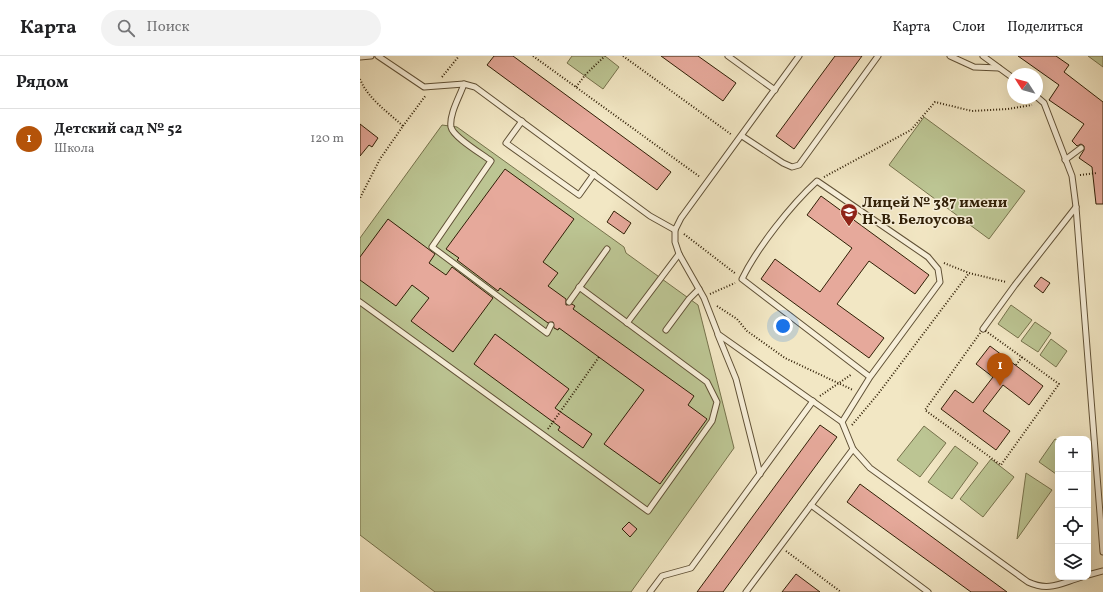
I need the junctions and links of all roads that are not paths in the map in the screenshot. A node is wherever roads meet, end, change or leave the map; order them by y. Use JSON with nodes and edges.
{"nodes":[{"id":1,"x":371,"y":56,"type":"edge"},
{"id":2,"x":378,"y":56,"type":"edge"},
{"id":3,"x":728,"y":56,"type":"edge"},
{"id":4,"x":799,"y":56,"type":"edge"},
{"id":5,"x":878,"y":56,"type":"edge"},
{"id":6,"x":950,"y":56,"type":"edge"},
{"id":7,"x":983,"y":56,"type":"edge"},
{"id":8,"x":360,"y":57,"type":"edge"},
{"id":9,"x":999,"y":68,"type":"junction"},
{"id":10,"x":1007,"y":74,"type":"edge"},
{"id":11,"x":464,"y":84,"type":"junction"},
{"id":12,"x":775,"y":90,"type":"junction"},
{"id":13,"x":1043,"y":102,"type":"edge"},
{"id":14,"x":522,"y":121,"type":"junction"},
{"id":15,"x":741,"y":138,"type":"junction"},
{"id":16,"x":1081,"y":148,"type":"dead end"},
{"id":17,"x":1065,"y":160,"type":"junction"},
{"id":18,"x":594,"y":174,"type":"junction"},
{"id":19,"x":1076,"y":207,"type":"junction"},
{"id":20,"x":675,"y":230,"type":"junction"},
{"id":21,"x":607,"y":249,"type":"dead end"},
{"id":22,"x":679,"y":254,"type":"junction"},
{"id":23,"x":579,"y":287,"type":"junction"},
{"id":24,"x":699,"y":289,"type":"junction"},
{"id":25,"x":360,"y":302,"type":"edge"},
{"id":26,"x":569,"y":302,"type":"dead end"},
{"id":27,"x":627,"y":323,"type":"junction"},
{"id":28,"x":551,"y":325,"type":"dead end"},
{"id":29,"x":984,"y":329,"type":"road end"},
{"id":30,"x":666,"y":330,"type":"dead end"},
{"id":31,"x":718,"y":334,"type":"junction"},
{"id":32,"x":870,"y":377,"type":"junction"},
{"id":33,"x":813,"y":401,"type":"junction"},
{"id":34,"x":842,"y":422,"type":"junction"},
{"id":35,"x":852,"y":449,"type":"junction"},
{"id":36,"x":760,"y":474,"type":"junction"},
{"id":37,"x":810,"y":505,"type":"junction"},
{"id":38,"x":1103,"y":552,"type":"edge"},
{"id":39,"x":1103,"y":571,"type":"edge"},
{"id":40,"x":1091,"y":574,"type":"edge"},
{"id":41,"x":1075,"y":580,"type":"edge"},
{"id":42,"x":1050,"y":590,"type":"edge"},
{"id":43,"x":650,"y":592,"type":"edge"},
{"id":44,"x":746,"y":592,"type":"edge"},
{"id":45,"x":928,"y":592,"type":"edge"}],
"edges":[{"from":1,"to":8,"type":"lane"},
{"from":2,"to":11,"type":"lane"},
{"from":3,"to":12,"type":"lane"},
{"from":4,"to":12,"type":"lane"},
{"from":5,"to":15,"type":"lane"},
{"from":6,"to":9,"type":"lane"},
{"from":7,"to":9,"type":"lane"},
{"from":9,"to":10,"type":"lane"},
{"from":11,"to":14,"type":"lane"},
{"from":11,"to":28,"type":"lane"},
{"from":12,"to":15,"type":"lane"},
{"from":13,"to":17,"type":"lane"},
{"from":14,"to":18,"type":"lane"},
{"from":14,"to":18,"type":"lane"},
{"from":15,"to":20,"type":"lane"},
{"from":16,"to":17,"type":"lane"},
{"from":17,"to":19,"type":"lane"},
{"from":18,"to":20,"type":"lane"},
{"from":19,"to":29,"type":"lane"},
{"from":19,"to":38,"type":"lane"},
{"from":20,"to":22,"type":"lane"},
{"from":21,"to":23,"type":"lane"},
{"from":22,"to":24,"type":"lane"},
{"from":22,"to":27,"type":"lane"},
{"from":23,"to":26,"type":"lane"},
{"from":23,"to":27,"type":"lane"},
{"from":24,"to":30,"type":"lane"},
{"from":24,"to":31,"type":"lane"},
{"from":25,"to":27,"type":"lane"},
{"from":31,"to":33,"type":"lane"},
{"from":31,"to":36,"type":"lane"},
{"from":32,"to":32,"type":"lane"},
{"from":32,"to":34,"type":"lane"},
{"from":33,"to":34,"type":"lane"},
{"from":33,"to":36,"type":"lane"},
{"from":34,"to":35,"type":"lane"},
{"from":35,"to":37,"type":"lane"},
{"from":35,"to":42,"type":"lane"},
{"from":36,"to":43,"type":"lane"},
{"from":37,"to":44,"type":"lane"},
{"from":37,"to":45,"type":"lane"},
{"from":39,"to":40,"type":"lane"},
{"from":41,"to":42,"type":"lane"}]}
